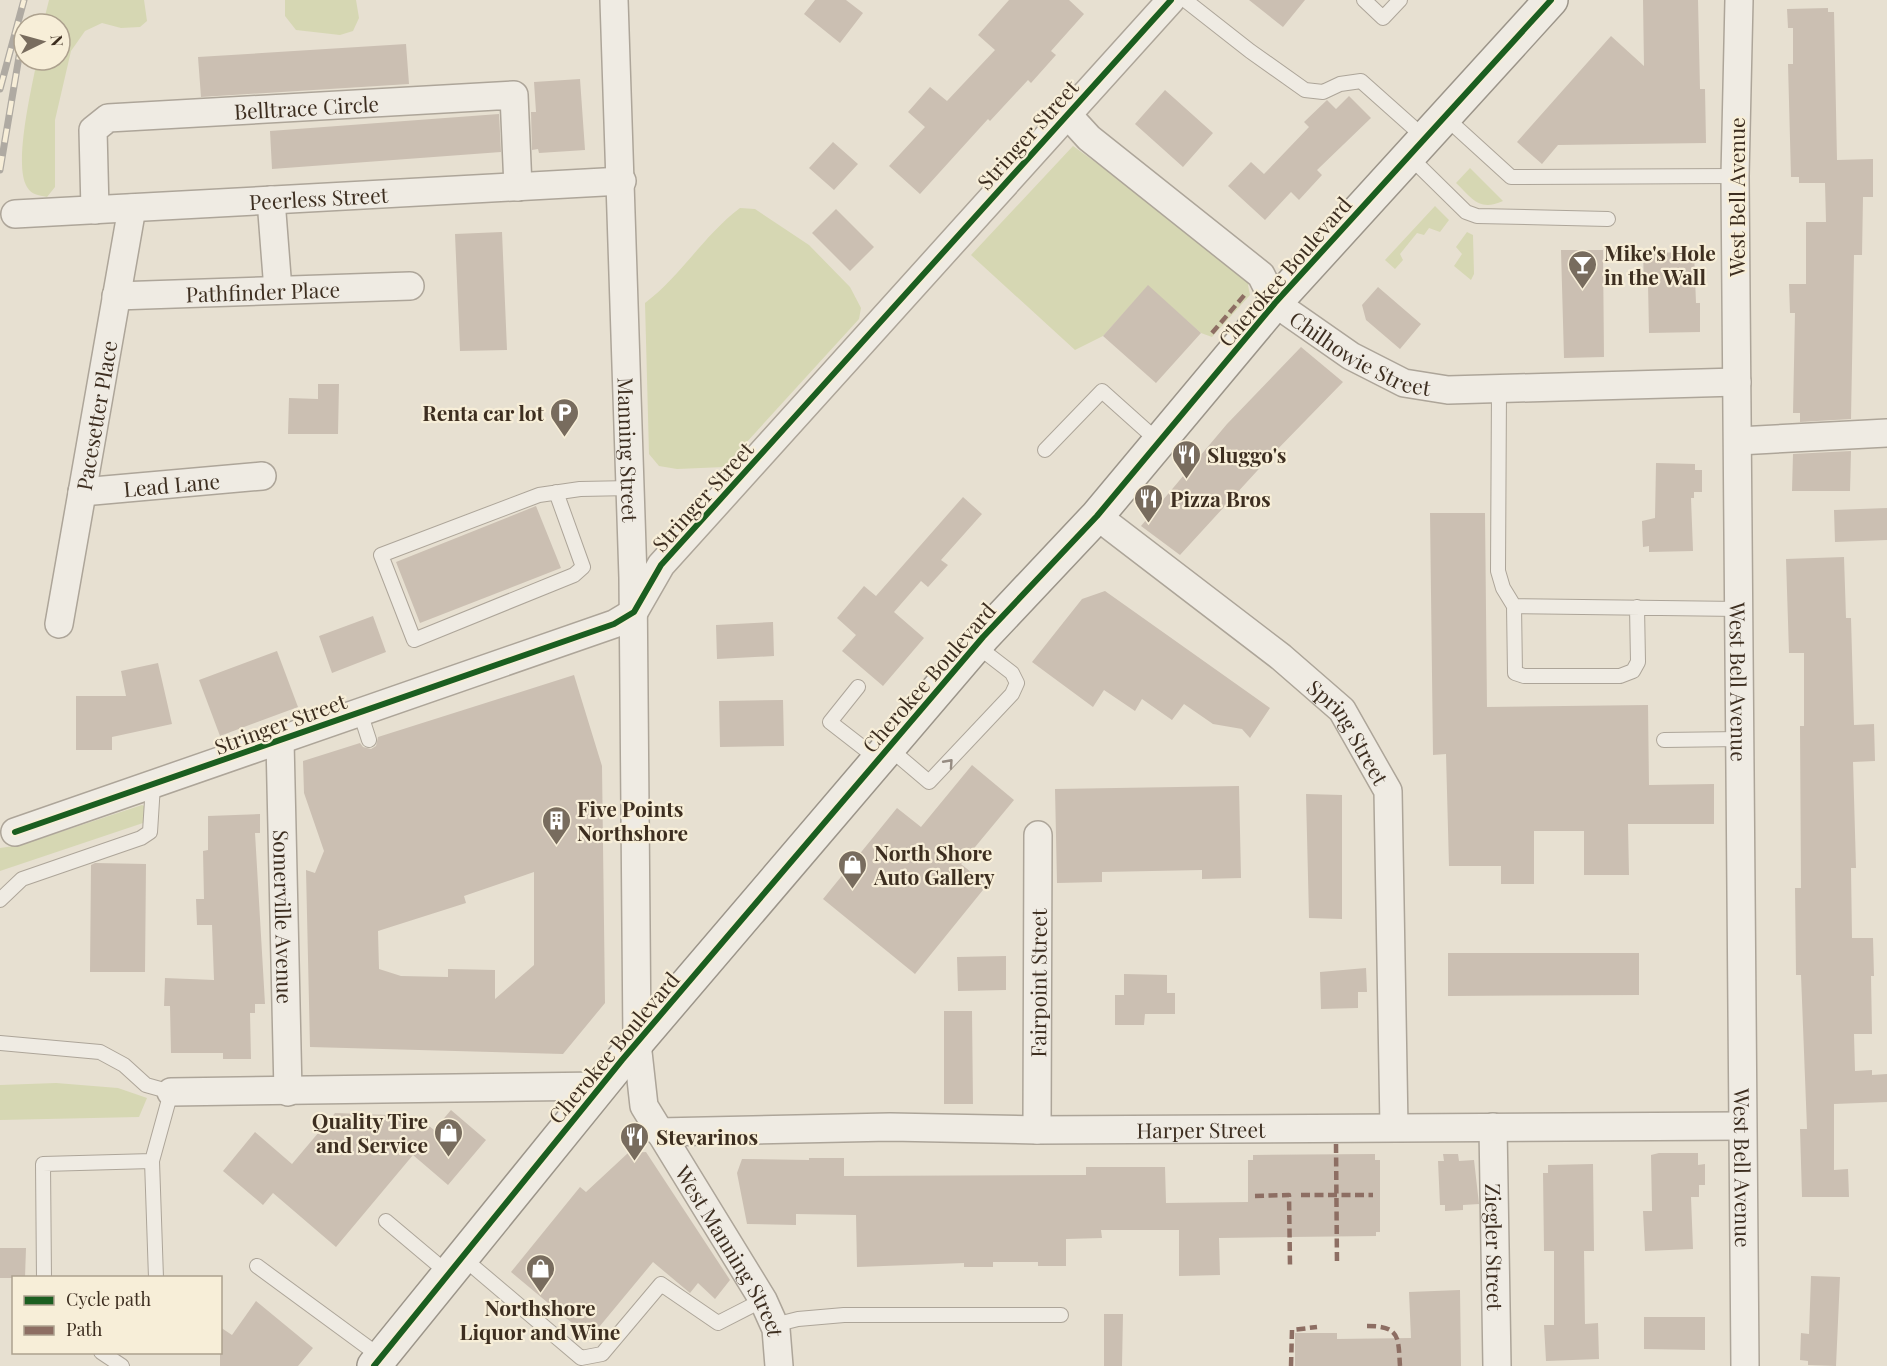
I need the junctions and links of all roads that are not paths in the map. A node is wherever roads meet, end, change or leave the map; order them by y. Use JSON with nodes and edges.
{"nodes":[{"id":1,"x":615,"y":0,"type":"edge"},
{"id":2,"x":1171,"y":0,"type":"edge"},
{"id":3,"x":1185,"y":0,"type":"edge"},
{"id":4,"x":1365,"y":0,"type":"edge"},
{"id":5,"x":1400,"y":0,"type":"edge"},
{"id":6,"x":1551,"y":0,"type":"edge"},
{"id":7,"x":1739,"y":0,"type":"edge"},
{"id":8,"x":1067,"y":114,"type":"junction"},
{"id":9,"x":1426,"y":137,"type":"junction"},
{"id":10,"x":1735,"y":176,"type":"junction"},
{"id":11,"x":622,"y":181,"type":"junction"},
{"id":12,"x":518,"y":187,"type":"junction"},
{"id":13,"x":271,"y":200,"type":"junction"},
{"id":14,"x":132,"y":208,"type":"junction"},
{"id":15,"x":95,"y":210,"type":"junction"},
{"id":16,"x":15,"y":214,"type":"dead end"},
{"id":17,"x":1608,"y":219,"type":"dead end"},
{"id":18,"x":410,"y":286,"type":"dead end"},
{"id":19,"x":278,"y":290,"type":"junction"},
{"id":20,"x":117,"y":296,"type":"junction"},
{"id":21,"x":1275,"y":303,"type":"junction"},
{"id":22,"x":1737,"y":382,"type":"junction"},
{"id":23,"x":1499,"y":389,"type":"junction"},
{"id":24,"x":1887,"y":433,"type":"edge"},
{"id":25,"x":1738,"y":441,"type":"junction"},
{"id":26,"x":1159,"y":442,"type":"junction"},
{"id":27,"x":1045,"y":450,"type":"dead end"},
{"id":28,"x":262,"y":476,"type":"dead end"},
{"id":29,"x":631,"y":488,"type":"junction"},
{"id":30,"x":82,"y":492,"type":"junction"},
{"id":31,"x":556,"y":492,"type":"junction"},
{"id":32,"x":1097,"y":516,"type":"junction"},
{"id":33,"x":1514,"y":606,"type":"junction"},
{"id":34,"x":1637,"y":607,"type":"junction"},
{"id":35,"x":1739,"y":609,"type":"junction"},
{"id":36,"x":634,"y":612,"type":"junction"},
{"id":37,"x":59,"y":624,"type":"dead end"},
{"id":38,"x":976,"y":646,"type":"junction"},
{"id":39,"x":858,"y":687,"type":"dead end"},
{"id":40,"x":360,"y":712,"type":"junction"},
{"id":41,"x":1740,"y":739,"type":"junction"},
{"id":42,"x":369,"y":740,"type":"dead end"},
{"id":43,"x":1664,"y":740,"type":"dead end"},
{"id":44,"x":280,"y":741,"type":"junction"},
{"id":45,"x":884,"y":754,"type":"junction"},
{"id":46,"x":153,"y":785,"type":"junction"},
{"id":47,"x":15,"y":832,"type":"dead end"},
{"id":48,"x":1038,"y":835,"type":"dead end"},
{"id":49,"x":0,"y":900,"type":"edge"},
{"id":50,"x":0,"y":1043,"type":"edge"},
{"id":51,"x":637,"y":1043,"type":"junction"},
{"id":52,"x":601,"y":1086,"type":"junction"},
{"id":53,"x":171,"y":1092,"type":"junction"},
{"id":54,"x":288,"y":1092,"type":"junction"},
{"id":55,"x":1494,"y":1126,"type":"junction"},
{"id":56,"x":1742,"y":1126,"type":"junction"},
{"id":57,"x":1394,"y":1127,"type":"junction"},
{"id":58,"x":1037,"y":1130,"type":"junction"},
{"id":59,"x":658,"y":1132,"type":"junction"},
{"id":60,"x":152,"y":1161,"type":"junction"},
{"id":61,"x":386,"y":1221,"type":"dead end"},
{"id":62,"x":455,"y":1265,"type":"junction"},
{"id":63,"x":257,"y":1266,"type":"dead end"},
{"id":64,"x":44,"y":1276,"type":"edge"},
{"id":65,"x":156,"y":1276,"type":"edge"},
{"id":66,"x":763,"y":1300,"type":"junction"},
{"id":67,"x":1061,"y":1315,"type":"dead end"},
{"id":68,"x":774,"y":1324,"type":"junction"},
{"id":69,"x":103,"y":1354,"type":"edge"},
{"id":70,"x":377,"y":1362,"type":"edge"},
{"id":71,"x":122,"y":1366,"type":"edge"},
{"id":72,"x":779,"y":1366,"type":"edge"},
{"id":73,"x":1497,"y":1366,"type":"edge"},
{"id":74,"x":1745,"y":1366,"type":"edge"}],
"edges":[{"from":1,"to":11,"type":"street","name":"Manning Street"},
{"from":2,"to":8,"type":"street","name":"Stringer Street"},
{"from":3,"to":9,"type":"lane"},
{"from":4,"to":5,"type":"lane"},
{"from":6,"to":9,"type":"main road","name":"Cherokee Boulevard"},
{"from":7,"to":10,"type":"street","name":"West Bell Avenue"},
{"from":8,"to":21,"type":"street","name":"Chilhowie Street"},
{"from":8,"to":36,"type":"street","name":"Stringer Street"},
{"from":9,"to":10,"type":"lane"},
{"from":9,"to":17,"type":"lane"},
{"from":9,"to":21,"type":"main road","name":"Cherokee Boulevard"},
{"from":10,"to":22,"type":"street","name":"West Bell Avenue"},
{"from":11,"to":12,"type":"street","name":"Peerless Street"},
{"from":11,"to":29,"type":"street","name":"Manning Street"},
{"from":12,"to":13,"type":"street","name":"Peerless Street"},
{"from":12,"to":15,"type":"street","name":"Belltrace Circle"},
{"from":13,"to":14,"type":"street","name":"Peerless Street"},
{"from":13,"to":19,"type":"street"},
{"from":14,"to":15,"type":"street","name":"Peerless Street"},
{"from":14,"to":20,"type":"street","name":"Pacesetter Place"},
{"from":15,"to":16,"type":"street","name":"Peerless Street"},
{"from":18,"to":19,"type":"street","name":"Pathfinder Place"},
{"from":19,"to":20,"type":"street","name":"Pathfinder Place"},
{"from":20,"to":30,"type":"street","name":"Pacesetter Place"},
{"from":21,"to":23,"type":"street","name":"Chilhowie Street"},
{"from":21,"to":26,"type":"main road","name":"Cherokee Boulevard"},
{"from":22,"to":23,"type":"street","name":"Chilhowie Street"},
{"from":22,"to":25,"type":"street","name":"West Bell Avenue"},
{"from":23,"to":33,"type":"lane"},
{"from":24,"to":25,"type":"street"},
{"from":25,"to":35,"type":"street","name":"West Bell Avenue"},
{"from":26,"to":27,"type":"lane"},
{"from":26,"to":32,"type":"main road","name":"Cherokee Boulevard"},
{"from":28,"to":30,"type":"street","name":"Lead Lane"},
{"from":29,"to":31,"type":"lane"},
{"from":29,"to":36,"type":"street","name":"Manning Street"},
{"from":30,"to":37,"type":"street","name":"Pacesetter Place"},
{"from":31,"to":31,"type":"lane"},
{"from":32,"to":38,"type":"main road","name":"Cherokee Boulevard"},
{"from":32,"to":57,"type":"street","name":"Spring Street"},
{"from":33,"to":34,"type":"lane"},
{"from":33,"to":34,"type":"lane"},
{"from":34,"to":35,"type":"lane"},
{"from":35,"to":41,"type":"street","name":"West Bell Avenue"},
{"from":36,"to":40,"type":"street","name":"Stringer Street"},
{"from":36,"to":51,"type":"street","name":"Manning Street"},
{"from":38,"to":45,"type":"main road","name":"Cherokee Boulevard"},
{"from":45,"to":38,"type":"lane","one_way":true},
{"from":39,"to":45,"type":"lane"},
{"from":40,"to":42,"type":"lane"},
{"from":40,"to":44,"type":"street","name":"Stringer Street"},
{"from":41,"to":43,"type":"lane"},
{"from":41,"to":56,"type":"street","name":"West Bell Avenue"},
{"from":44,"to":46,"type":"street","name":"Stringer Street"},
{"from":44,"to":54,"type":"street","name":"Somerville Avenue"},
{"from":45,"to":51,"type":"main road","name":"Cherokee Boulevard"},
{"from":46,"to":47,"type":"street","name":"Stringer Street"},
{"from":46,"to":49,"type":"lane"},
{"from":48,"to":58,"type":"street","name":"Fairpoint Street"},
{"from":50,"to":53,"type":"lane"},
{"from":51,"to":52,"type":"main road","name":"Cherokee Boulevard"},
{"from":51,"to":59,"type":"street","name":"West Manning Street"},
{"from":52,"to":54,"type":"street"},
{"from":52,"to":62,"type":"main road","name":"Cherokee Boulevard"},
{"from":53,"to":54,"type":"street"},
{"from":53,"to":60,"type":"lane"},
{"from":55,"to":56,"type":"street","name":"Harper Street"},
{"from":55,"to":57,"type":"street","name":"Harper Street"},
{"from":55,"to":73,"type":"street","name":"Ziegler Street"},
{"from":56,"to":74,"type":"street","name":"West Bell Avenue"},
{"from":57,"to":58,"type":"street","name":"Harper Street"},
{"from":58,"to":59,"type":"street","name":"Harper Street"},
{"from":59,"to":66,"type":"street","name":"West Manning Street"},
{"from":60,"to":64,"type":"lane"},
{"from":60,"to":65,"type":"lane"},
{"from":61,"to":62,"type":"lane"},
{"from":62,"to":66,"type":"lane"},
{"from":62,"to":70,"type":"main road","name":"Cherokee Boulevard"},
{"from":63,"to":70,"type":"lane"},
{"from":66,"to":68,"type":"street","name":"West Manning Street"},
{"from":67,"to":68,"type":"lane"},
{"from":68,"to":72,"type":"street","name":"West Manning Street"},
{"from":69,"to":71,"type":"lane"}]}
